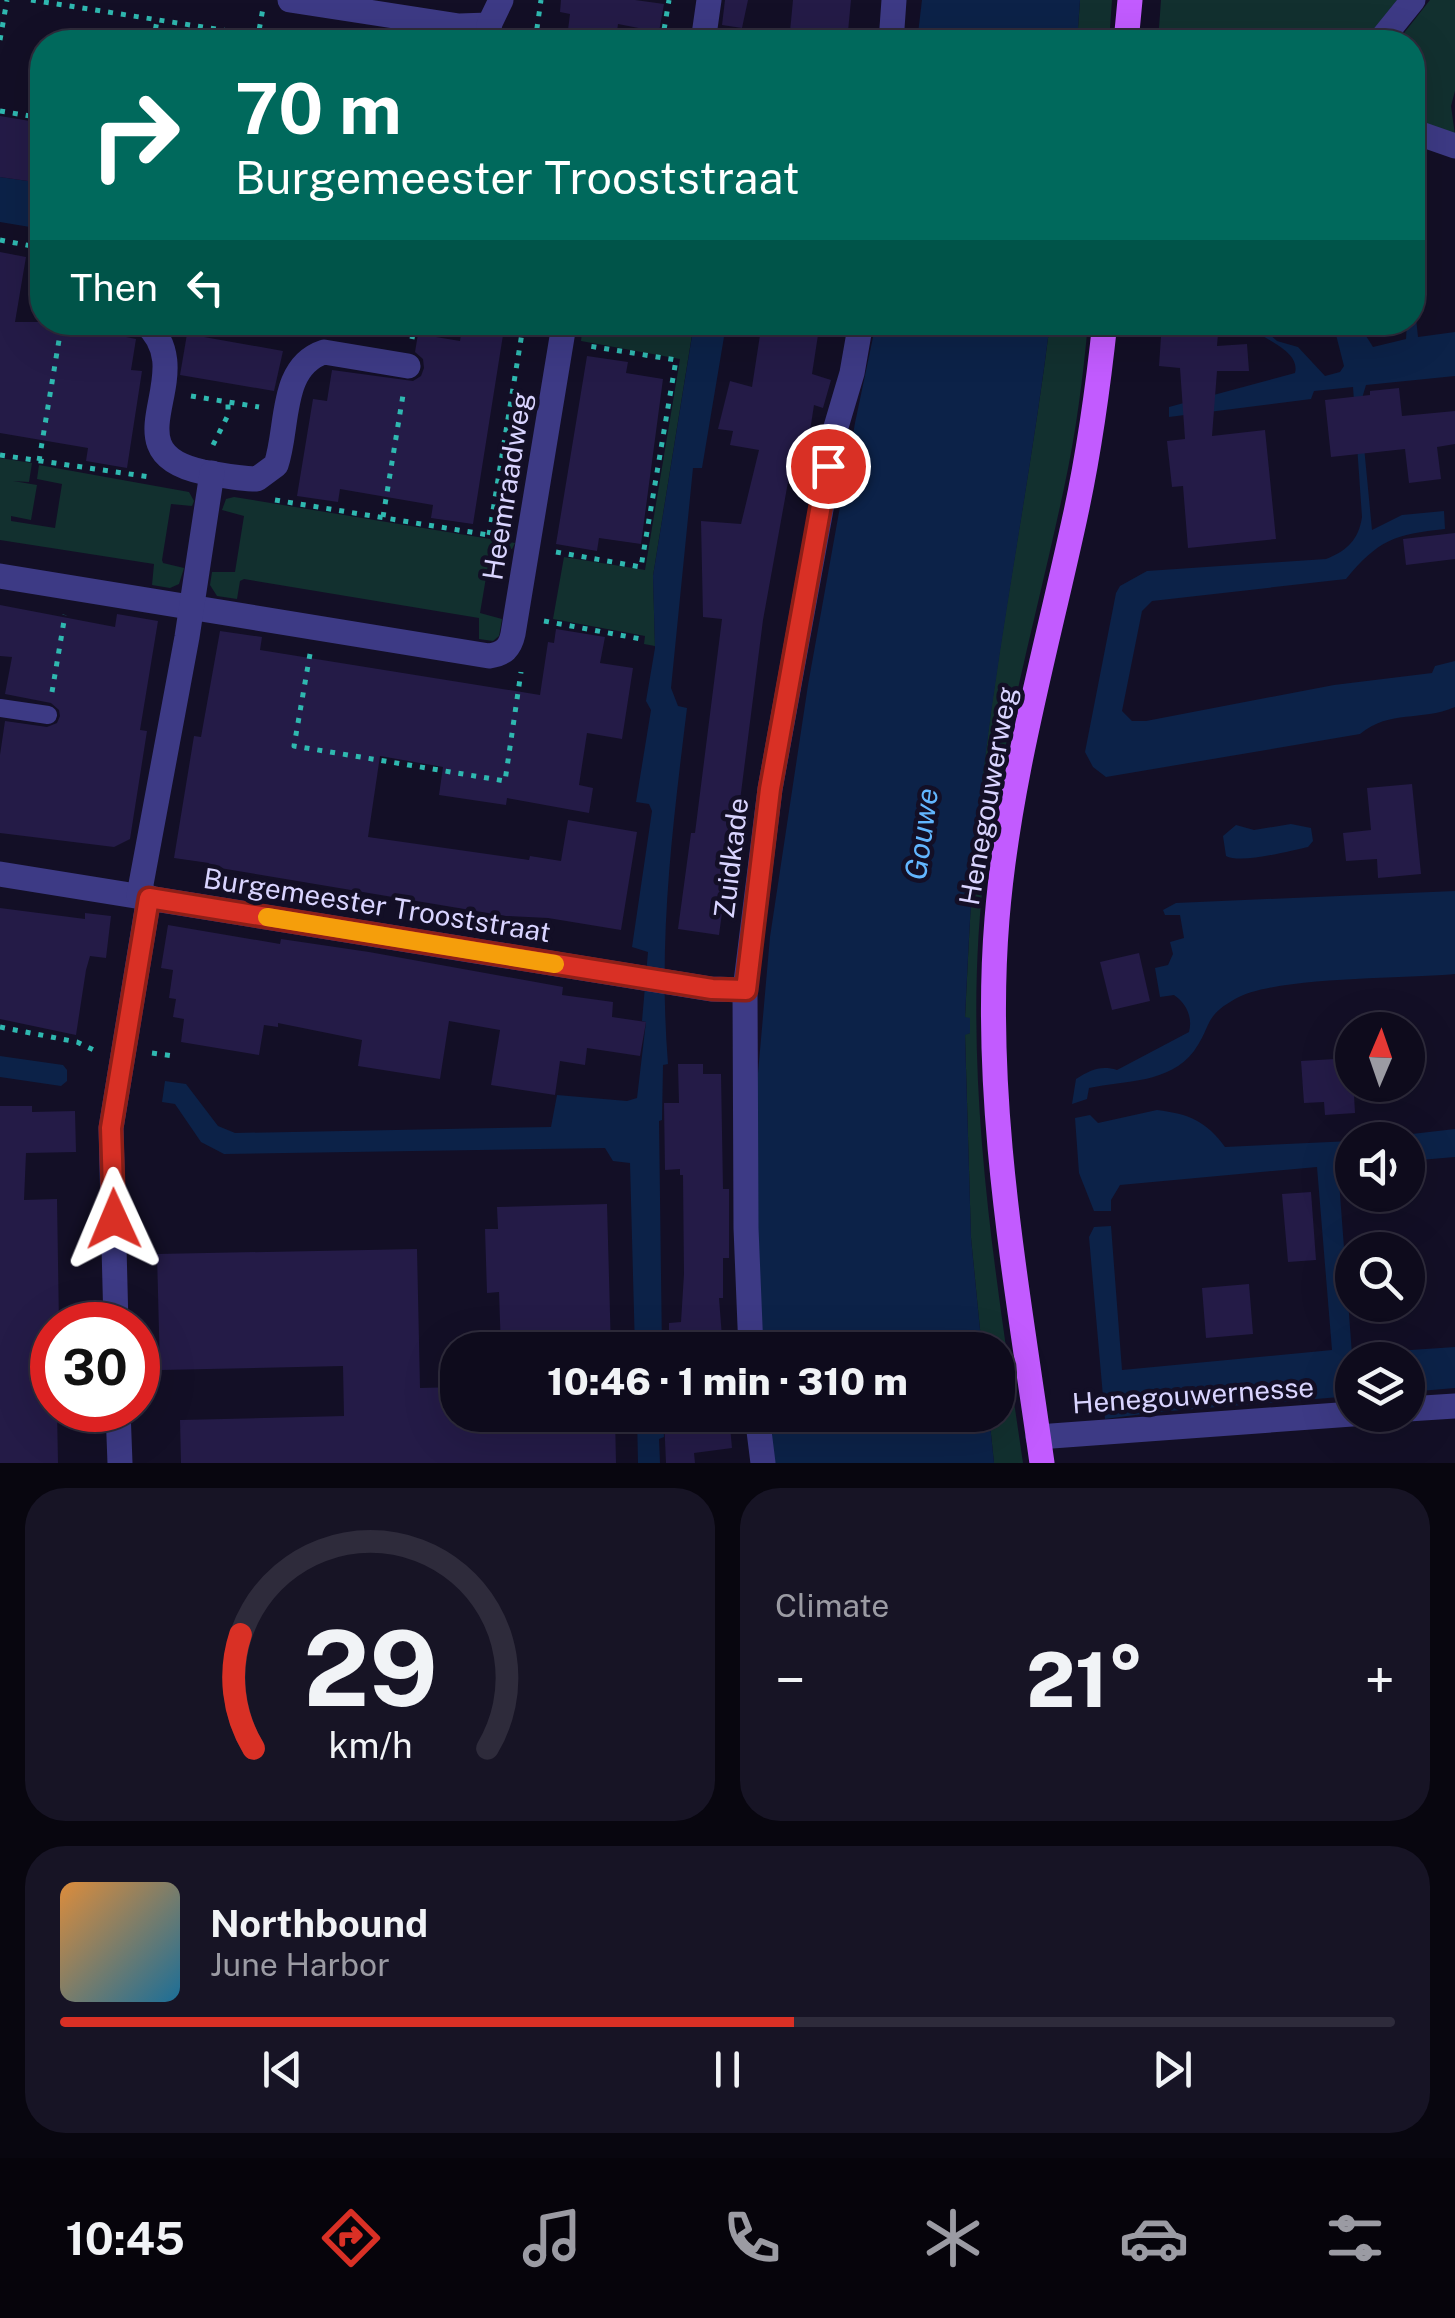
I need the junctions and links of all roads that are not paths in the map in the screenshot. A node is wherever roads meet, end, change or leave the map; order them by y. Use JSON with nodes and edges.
{"nodes":[{"id":1,"x":290,"y":0,"type":"edge"},
{"id":2,"x":501,"y":0,"type":"edge"},
{"id":3,"x":709,"y":0,"type":"edge"},
{"id":4,"x":894,"y":0,"type":"edge"},
{"id":5,"x":1130,"y":0,"type":"edge"},
{"id":6,"x":1413,"y":0,"type":"edge"},
{"id":7,"x":474,"y":30,"type":"edge"},
{"id":8,"x":491,"y":30,"type":"edge"},
{"id":9,"x":705,"y":30,"type":"edge"},
{"id":10,"x":892,"y":30,"type":"edge"},
{"id":11,"x":1127,"y":30,"type":"edge"},
{"id":12,"x":1389,"y":30,"type":"edge"},
{"id":13,"x":1425,"y":136,"type":"edge"},
{"id":14,"x":1455,"y":146,"type":"edge"},
{"id":15,"x":157,"y":335,"type":"edge"},
{"id":16,"x":858,"y":335,"type":"edge"},
{"id":17,"x":1104,"y":335,"type":"edge"},
{"id":18,"x":563,"y":336,"type":"road end"},
{"id":19,"x":408,"y":366,"type":"road end"},
{"id":20,"x":212,"y":473,"type":"junction"},
{"id":21,"x":0,"y":576,"type":"edge"},
{"id":22,"x":192,"y":607,"type":"junction"},
{"id":23,"x":0,"y":708,"type":"edge"},
{"id":24,"x":48,"y":715,"type":"road end"},
{"id":25,"x":0,"y":874,"type":"edge"},
{"id":26,"x":144,"y":896,"type":"junction"},
{"id":27,"x":746,"y":990,"type":"junction"},
{"id":28,"x":115,"y":1302,"type":"edge"},
{"id":29,"x":750,"y":1332,"type":"edge"},
{"id":30,"x":1455,"y":1406,"type":"edge"},
{"id":31,"x":1425,"y":1409,"type":"edge"},
{"id":32,"x":1335,"y":1416,"type":"edge"},
{"id":33,"x":119,"y":1432,"type":"edge"},
{"id":34,"x":759,"y":1432,"type":"edge"},
{"id":35,"x":1040,"y":1450,"type":"edge"},
{"id":36,"x":120,"y":1463,"type":"edge"},
{"id":37,"x":763,"y":1463,"type":"edge"}],
"edges":[{"from":1,"to":7,"type":"street"},
{"from":2,"to":8,"type":"street"},
{"from":3,"to":9,"type":"street"},
{"from":4,"to":10,"type":"street"},
{"from":5,"to":11,"type":"main road"},
{"from":6,"to":12,"type":"street"},
{"from":13,"to":14,"type":"street"},
{"from":15,"to":20,"type":"street"},
{"from":16,"to":27,"type":"street","name":"Zuidkade"},
{"from":17,"to":35,"type":"main road","name":"Henegouwerweg"},
{"from":18,"to":22,"type":"street","name":"Heemraadweg"},
{"from":19,"to":20,"type":"street"},
{"from":20,"to":22,"type":"street"},
{"from":21,"to":22,"type":"street"},
{"from":22,"to":26,"type":"street"},
{"from":23,"to":24,"type":"lane"},
{"from":25,"to":26,"type":"street","name":"Burgemeester Trooststraat"},
{"from":26,"to":27,"type":"street","name":"Burgemeester Trooststraat"},
{"from":26,"to":28,"type":"street"},
{"from":27,"to":29,"type":"street","name":"Zuidkade"},
{"from":30,"to":31,"type":"street"},
{"from":32,"to":35,"type":"street","name":"Henegouwernesse"},
{"from":33,"to":36,"type":"street"},
{"from":34,"to":37,"type":"street"}]}
